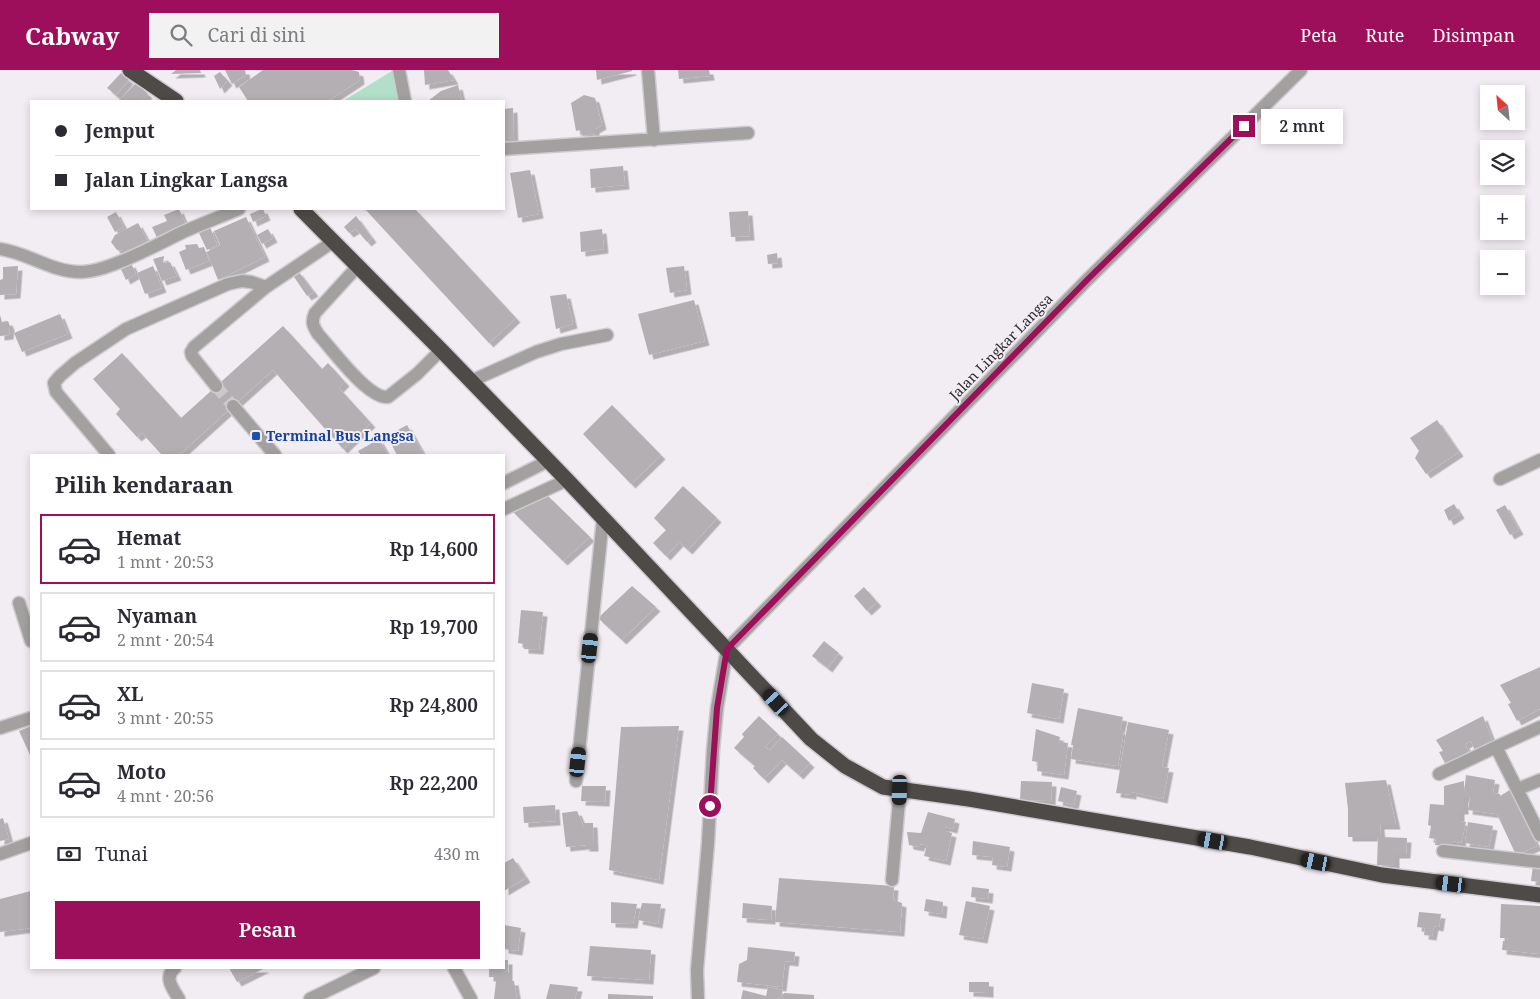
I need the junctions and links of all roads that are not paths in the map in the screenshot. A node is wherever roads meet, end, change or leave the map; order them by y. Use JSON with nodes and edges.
{"nodes":[{"id":1,"x":130,"y":70,"type":"edge"},
{"id":2,"x":399,"y":70,"type":"edge"},
{"id":3,"x":648,"y":70,"type":"edge"},
{"id":4,"x":1301,"y":70,"type":"edge"},
{"id":5,"x":175,"y":100,"type":"edge"},
{"id":6,"x":405,"y":100,"type":"edge"},
{"id":7,"x":748,"y":133,"type":"dead end"},
{"id":8,"x":654,"y":140,"type":"junction"},
{"id":9,"x":505,"y":150,"type":"edge"},
{"id":10,"x":237,"y":210,"type":"edge"},
{"id":11,"x":302,"y":210,"type":"edge"},
{"id":12,"x":334,"y":241,"type":"junction"},
{"id":13,"x":0,"y":249,"type":"edge"},
{"id":14,"x":358,"y":266,"type":"junction"},
{"id":15,"x":266,"y":287,"type":"junction"},
{"id":16,"x":606,"y":335,"type":"dead end"},
{"id":17,"x":442,"y":350,"type":"junction"},
{"id":18,"x":471,"y":381,"type":"junction"},
{"id":19,"x":216,"y":386,"type":"tunnel mouth"},
{"id":20,"x":233,"y":406,"type":"tunnel mouth"},
{"id":21,"x":269,"y":453,"type":"edge"},
{"id":22,"x":108,"y":454,"type":"edge"},
{"id":23,"x":1540,"y":460,"type":"edge"},
{"id":24,"x":548,"y":461,"type":"junction"},
{"id":25,"x":1500,"y":479,"type":"dead end"},
{"id":26,"x":567,"y":480,"type":"junction"},
{"id":27,"x":505,"y":482,"type":"edge"},
{"id":28,"x":505,"y":509,"type":"edge"},
{"id":29,"x":603,"y":518,"type":"junction"},
{"id":30,"x":19,"y":603,"type":"dead end"},
{"id":31,"x":30,"y":638,"type":"edge"},
{"id":32,"x":727,"y":649,"type":"junction"},
{"id":33,"x":30,"y":718,"type":"edge"},
{"id":34,"x":1540,"y":727,"type":"edge"},
{"id":35,"x":0,"y":728,"type":"edge"},
{"id":36,"x":1496,"y":747,"type":"junction"},
{"id":37,"x":1439,"y":774,"type":"dead end"},
{"id":38,"x":1540,"y":780,"type":"edge"},
{"id":39,"x":576,"y":781,"type":"dead end"},
{"id":40,"x":1518,"y":789,"type":"junction"},
{"id":41,"x":900,"y":790,"type":"junction"},
{"id":42,"x":1539,"y":831,"type":"edge"},
{"id":43,"x":30,"y":843,"type":"edge"},
{"id":44,"x":1443,"y":851,"type":"dead end"},
{"id":45,"x":0,"y":854,"type":"edge"},
{"id":46,"x":1540,"y":862,"type":"edge"},
{"id":47,"x":892,"y":880,"type":"dead end"},
{"id":48,"x":1540,"y":895,"type":"edge"},
{"id":49,"x":174,"y":969,"type":"edge"},
{"id":50,"x":372,"y":969,"type":"edge"},
{"id":51,"x":455,"y":969,"type":"edge"},
{"id":52,"x":180,"y":999,"type":"edge"},
{"id":53,"x":310,"y":999,"type":"edge"},
{"id":54,"x":471,"y":999,"type":"edge"},
{"id":55,"x":698,"y":999,"type":"edge"}],
"edges":[{"from":1,"to":5,"type":"highway"},
{"from":2,"to":6,"type":"street"},
{"from":3,"to":8,"type":"street"},
{"from":4,"to":32,"type":"street","name":"Jalan Lingkar Langsa"},
{"from":7,"to":8,"type":"street"},
{"from":8,"to":9,"type":"street"},
{"from":10,"to":13,"type":"street"},
{"from":11,"to":12,"type":"highway"},
{"from":12,"to":14,"type":"highway"},
{"from":12,"to":15,"type":"street"},
{"from":14,"to":17,"type":"highway"},
{"from":14,"to":17,"type":"street"},
{"from":15,"to":19,"type":"street"},
{"from":15,"to":22,"type":"street"},
{"from":16,"to":18,"type":"street"},
{"from":17,"to":18,"type":"highway"},
{"from":18,"to":24,"type":"highway"},
{"from":20,"to":21,"type":"street"},
{"from":23,"to":25,"type":"street"},
{"from":24,"to":26,"type":"highway"},
{"from":24,"to":27,"type":"street"},
{"from":26,"to":28,"type":"street"},
{"from":26,"to":29,"type":"highway"},
{"from":29,"to":32,"type":"highway"},
{"from":29,"to":39,"type":"street"},
{"from":30,"to":31,"type":"street"},
{"from":32,"to":41,"type":"highway"},
{"from":32,"to":55,"type":"street"},
{"from":33,"to":35,"type":"street"},
{"from":34,"to":36,"type":"street"},
{"from":36,"to":37,"type":"street"},
{"from":36,"to":40,"type":"street"},
{"from":38,"to":40,"type":"street"},
{"from":40,"to":42,"type":"street"},
{"from":41,"to":47,"type":"street"},
{"from":41,"to":48,"type":"highway"},
{"from":43,"to":45,"type":"street"},
{"from":44,"to":46,"type":"street"},
{"from":49,"to":52,"type":"street"},
{"from":50,"to":53,"type":"street"},
{"from":51,"to":54,"type":"street"}]}
